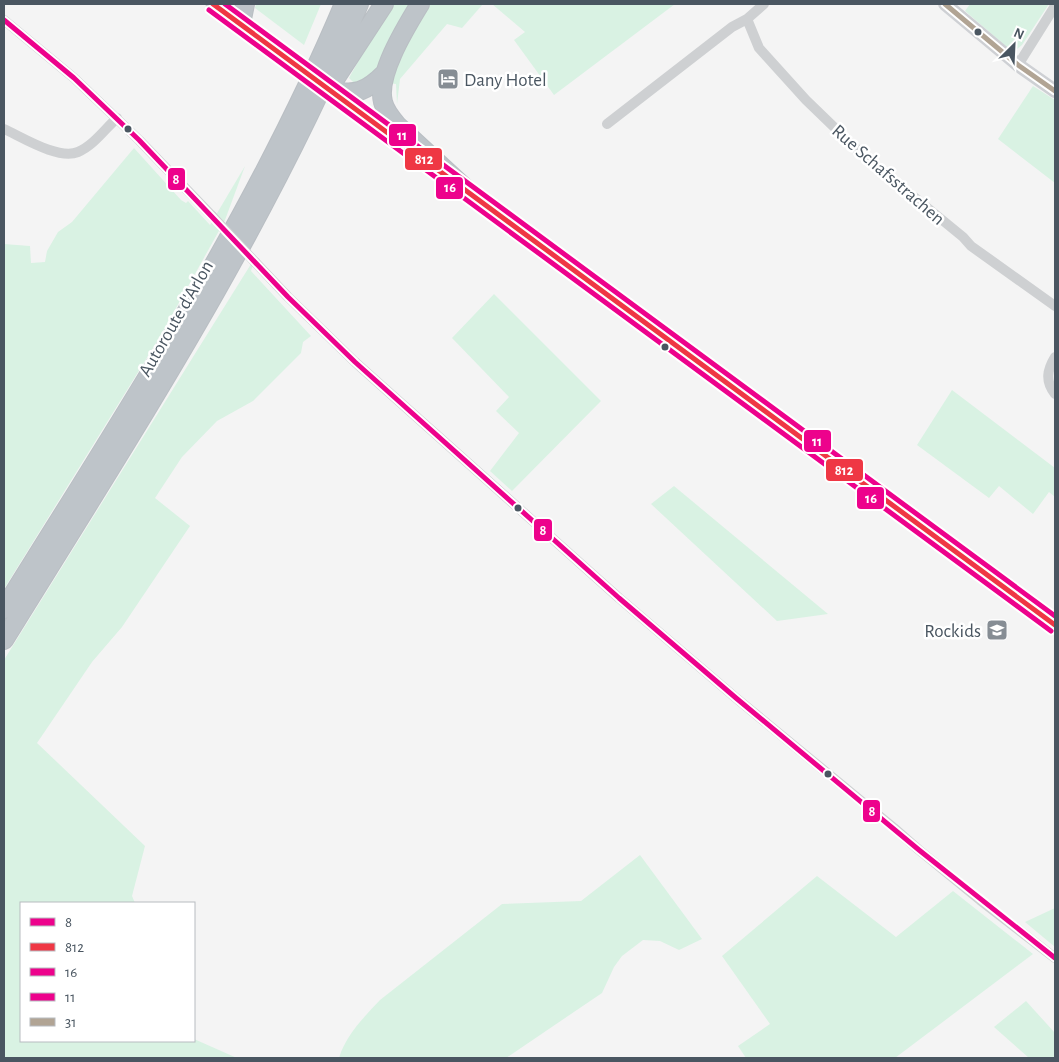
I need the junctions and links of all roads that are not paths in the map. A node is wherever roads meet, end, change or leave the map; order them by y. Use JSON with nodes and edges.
{"nodes":[{"id":1,"x":213,"y":4,"type":"edge"},
{"id":2,"x":245,"y":4,"type":"edge"},
{"id":3,"x":344,"y":4,"type":"edge"},
{"id":4,"x":359,"y":4,"type":"edge"},
{"id":5,"x":384,"y":4,"type":"edge"},
{"id":6,"x":420,"y":4,"type":"edge"},
{"id":7,"x":764,"y":4,"type":"edge"},
{"id":8,"x":945,"y":4,"type":"edge"},
{"id":9,"x":1055,"y":6,"type":"edge"},
{"id":10,"x":747,"y":19,"type":"junction"},
{"id":11,"x":4,"y":20,"type":"edge"},
{"id":12,"x":241,"y":24,"type":"junction"},
{"id":13,"x":1018,"y":65,"type":"junction"},
{"id":14,"x":385,"y":73,"type":"junction"},
{"id":15,"x":1055,"y":91,"type":"edge"},
{"id":16,"x":340,"y":94,"type":"junction"},
{"id":17,"x":117,"y":118,"type":"junction"},
{"id":18,"x":607,"y":124,"type":"dead end"},
{"id":19,"x":304,"y":126,"type":"junction"},
{"id":20,"x":4,"y":129,"type":"edge"},
{"id":21,"x":474,"y":197,"type":"junction"},
{"id":22,"x":1055,"y":306,"type":"edge"},
{"id":23,"x":1055,"y":357,"type":"edge"},
{"id":24,"x":1055,"y":394,"type":"edge"},
{"id":25,"x":4,"y":609,"type":"edge"},
{"id":26,"x":1055,"y":626,"type":"edge"},
{"id":27,"x":4,"y":640,"type":"edge"},
{"id":28,"x":1055,"y":958,"type":"edge"}],
"edges":[{"from":1,"to":12,"type":"main road"},
{"from":2,"to":12,"type":"highway"},
{"from":3,"to":25,"type":"highway","name":"Autoroute d'Arlon"},
{"from":4,"to":19,"type":"highway","name":"Autoroute d'Arlon"},
{"from":5,"to":19,"type":"highway"},
{"from":6,"to":14,"type":"highway"},
{"from":7,"to":10,"type":"street"},
{"from":8,"to":13,"type":"main road"},
{"from":9,"to":13,"type":"street"},
{"from":10,"to":18,"type":"street"},
{"from":10,"to":22,"type":"street","name":"Rue Schafsstrachen"},
{"from":11,"to":17,"type":"street"},
{"from":12,"to":16,"type":"main road","bridge":true},
{"from":13,"to":15,"type":"main road"},
{"from":14,"to":16,"type":"highway"},
{"from":14,"to":21,"type":"highway"},
{"from":16,"to":21,"type":"main road"},
{"from":17,"to":20,"type":"street"},
{"from":17,"to":28,"type":"street","bridge":true},
{"from":19,"to":27,"type":"highway","name":"Autoroute d'Arlon"},
{"from":21,"to":26,"type":"main road"},
{"from":23,"to":24,"type":"street"}]}
